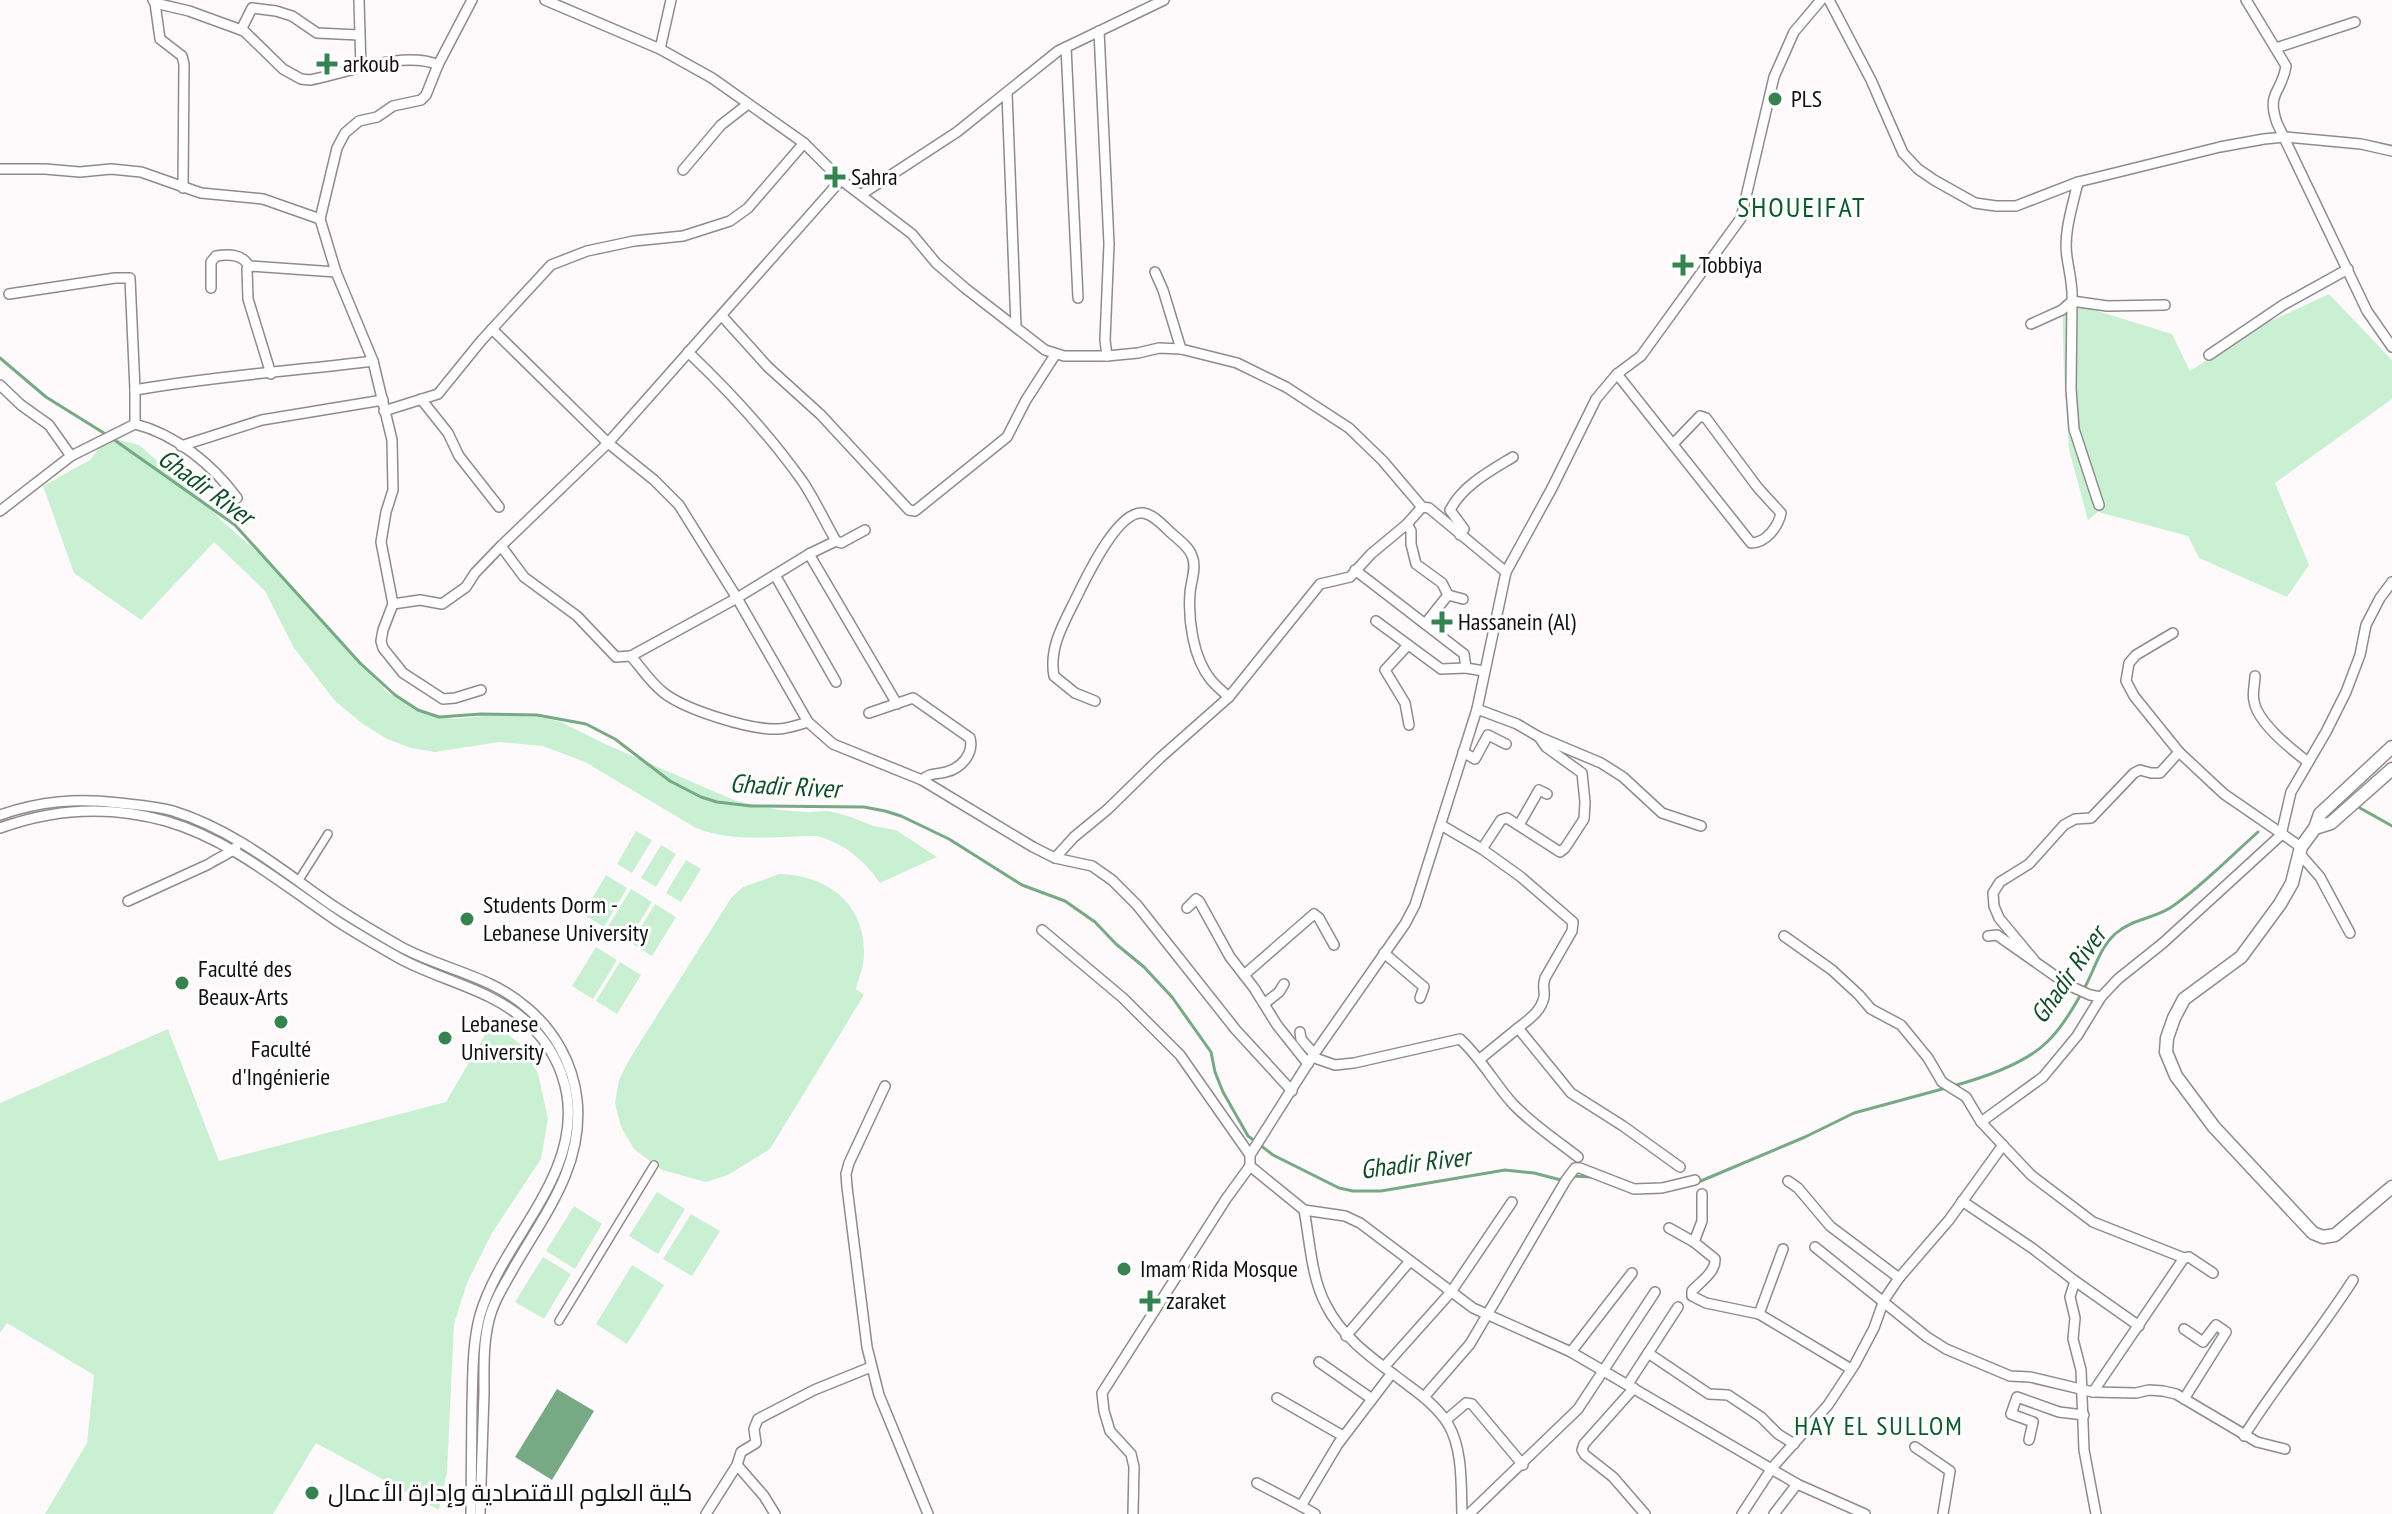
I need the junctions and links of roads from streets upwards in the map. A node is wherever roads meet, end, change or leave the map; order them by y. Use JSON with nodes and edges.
{"nodes":[{"id":1,"x":359,"y":0,"type":"edge"},
{"id":2,"x":472,"y":0,"type":"edge"},
{"id":3,"x":545,"y":0,"type":"edge"},
{"id":4,"x":671,"y":0,"type":"edge"},
{"id":5,"x":1164,"y":0,"type":"edge"},
{"id":6,"x":1821,"y":0,"type":"edge"},
{"id":7,"x":1829,"y":0,"type":"edge"},
{"id":8,"x":2246,"y":0,"type":"edge"},
{"id":9,"x":154,"y":1,"type":"edge"},
{"id":10,"x":250,"y":4,"type":"edge"},
{"id":11,"x":2355,"y":22,"type":"dead end"},
{"id":12,"x":241,"y":30,"type":"junction"},
{"id":13,"x":1099,"y":31,"type":"junction"},
{"id":14,"x":359,"y":35,"type":"junction"},
{"id":15,"x":1066,"y":47,"type":"junction"},
{"id":16,"x":2276,"y":48,"type":"junction"},
{"id":17,"x":660,"y":49,"type":"junction"},
{"id":18,"x":438,"y":65,"type":"junction"},
{"id":19,"x":361,"y":68,"type":"junction"},
{"id":20,"x":1007,"y":93,"type":"junction"},
{"id":21,"x":748,"y":104,"type":"junction"},
{"id":22,"x":2285,"y":137,"type":"junction"},
{"id":23,"x":804,"y":143,"type":"junction"},
{"id":24,"x":2392,"y":151,"type":"edge"},
{"id":25,"x":0,"y":169,"type":"edge"},
{"id":26,"x":683,"y":170,"type":"dead end"},
{"id":27,"x":841,"y":180,"type":"junction"},
{"id":28,"x":2078,"y":182,"type":"junction"},
{"id":29,"x":183,"y":188,"type":"junction"},
{"id":30,"x":862,"y":194,"type":"junction"},
{"id":31,"x":320,"y":219,"type":"junction"},
{"id":32,"x":249,"y":266,"type":"junction"},
{"id":33,"x":2348,"y":269,"type":"junction"},
{"id":34,"x":336,"y":272,"type":"junction"},
{"id":35,"x":1155,"y":272,"type":"dead end"},
{"id":36,"x":211,"y":288,"type":"dead end"},
{"id":37,"x":9,"y":294,"type":"dead end"},
{"id":38,"x":1078,"y":298,"type":"dead end"},
{"id":39,"x":2072,"y":301,"type":"junction"},
{"id":40,"x":2165,"y":305,"type":"dead end"},
{"id":41,"x":722,"y":316,"type":"junction"},
{"id":42,"x":2031,"y":324,"type":"dead end"},
{"id":43,"x":1016,"y":327,"type":"junction"},
{"id":44,"x":492,"y":329,"type":"junction"},
{"id":45,"x":2392,"y":347,"type":"edge"},
{"id":46,"x":1181,"y":349,"type":"junction"},
{"id":47,"x":688,"y":352,"type":"junction"},
{"id":48,"x":1055,"y":355,"type":"junction"},
{"id":49,"x":2209,"y":355,"type":"dead end"},
{"id":50,"x":1107,"y":356,"type":"junction"},
{"id":51,"x":373,"y":361,"type":"junction"},
{"id":52,"x":271,"y":374,"type":"junction"},
{"id":53,"x":1617,"y":374,"type":"junction"},
{"id":54,"x":0,"y":385,"type":"edge"},
{"id":55,"x":135,"y":390,"type":"junction"},
{"id":56,"x":421,"y":399,"type":"junction"},
{"id":57,"x":384,"y":406,"type":"junction"},
{"id":58,"x":135,"y":424,"type":"junction"},
{"id":59,"x":608,"y":443,"type":"junction"},
{"id":60,"x":1674,"y":443,"type":"junction"},
{"id":61,"x":181,"y":446,"type":"junction"},
{"id":62,"x":71,"y":456,"type":"junction"},
{"id":63,"x":1513,"y":457,"type":"dead end"},
{"id":64,"x":237,"y":498,"type":"dead end"},
{"id":65,"x":2099,"y":505,"type":"dead end"},
{"id":66,"x":499,"y":507,"type":"dead end"},
{"id":67,"x":1422,"y":507,"type":"junction"},
{"id":68,"x":0,"y":511,"type":"edge"},
{"id":69,"x":1407,"y":524,"type":"junction"},
{"id":70,"x":865,"y":530,"type":"dead end"},
{"id":71,"x":1460,"y":535,"type":"junction"},
{"id":72,"x":836,"y":541,"type":"junction"},
{"id":73,"x":501,"y":546,"type":"junction"},
{"id":74,"x":809,"y":554,"type":"junction"},
{"id":75,"x":1355,"y":570,"type":"junction"},
{"id":76,"x":1506,"y":572,"type":"junction"},
{"id":77,"x":775,"y":575,"type":"junction"},
{"id":78,"x":2392,"y":582,"type":"edge"},
{"id":79,"x":1448,"y":595,"type":"junction"},
{"id":80,"x":737,"y":598,"type":"junction"},
{"id":81,"x":1463,"y":599,"type":"dead end"},
{"id":82,"x":393,"y":604,"type":"junction"},
{"id":83,"x":1376,"y":621,"type":"dead end"},
{"id":84,"x":1425,"y":624,"type":"junction"},
{"id":85,"x":2173,"y":633,"type":"dead end"},
{"id":86,"x":1408,"y":645,"type":"junction"},
{"id":87,"x":631,"y":656,"type":"junction"},
{"id":88,"x":1466,"y":668,"type":"junction"},
{"id":89,"x":1484,"y":671,"type":"junction"},
{"id":90,"x":2255,"y":676,"type":"dead end"},
{"id":91,"x":836,"y":682,"type":"dead end"},
{"id":92,"x":481,"y":690,"type":"dead end"},
{"id":93,"x":1229,"y":697,"type":"junction"},
{"id":94,"x":1095,"y":701,"type":"dead end"},
{"id":95,"x":897,"y":704,"type":"junction"},
{"id":96,"x":1477,"y":709,"type":"junction"},
{"id":97,"x":869,"y":713,"type":"dead end"},
{"id":98,"x":808,"y":722,"type":"junction"},
{"id":99,"x":1409,"y":725,"type":"dead end"},
{"id":100,"x":1539,"y":737,"type":"junction"},
{"id":101,"x":1506,"y":744,"type":"dead end"},
{"id":102,"x":2392,"y":747,"type":"edge"},
{"id":103,"x":1463,"y":752,"type":"junction"},
{"id":104,"x":2179,"y":752,"type":"junction"},
{"id":105,"x":2308,"y":762,"type":"junction"},
{"id":106,"x":2392,"y":769,"type":"edge"},
{"id":107,"x":922,"y":780,"type":"junction"},
{"id":108,"x":1547,"y":794,"type":"dead end"},
{"id":109,"x":0,"y":815,"type":"edge"},
{"id":110,"x":1441,"y":825,"type":"junction"},
{"id":111,"x":1519,"y":825,"type":"junction"},
{"id":112,"x":1701,"y":826,"type":"dead end"},
{"id":113,"x":0,"y":828,"type":"edge"},
{"id":114,"x":2315,"y":828,"type":"junction"},
{"id":115,"x":328,"y":834,"type":"dead end"},
{"id":116,"x":2281,"y":835,"type":"junction"},
{"id":117,"x":239,"y":841,"type":"junction"},
{"id":118,"x":1482,"y":849,"type":"junction"},
{"id":119,"x":2300,"y":850,"type":"junction"},
{"id":120,"x":234,"y":851,"type":"junction"},
{"id":121,"x":1055,"y":858,"type":"junction"},
{"id":122,"x":299,"y":880,"type":"junction"},
{"id":123,"x":128,"y":901,"type":"dead end"},
{"id":124,"x":1187,"y":908,"type":"dead end"},
{"id":125,"x":1042,"y":930,"type":"dead end"},
{"id":126,"x":2350,"y":933,"type":"dead end"},
{"id":127,"x":1784,"y":936,"type":"dead end"},
{"id":128,"x":1988,"y":936,"type":"dead end"},
{"id":129,"x":1334,"y":945,"type":"dead end"},
{"id":130,"x":1384,"y":953,"type":"junction"},
{"id":131,"x":2034,"y":960,"type":"junction"},
{"id":132,"x":1244,"y":975,"type":"junction"},
{"id":133,"x":479,"y":979,"type":"junction"},
{"id":134,"x":1284,"y":984,"type":"dead end"},
{"id":135,"x":474,"y":989,"type":"junction"},
{"id":136,"x":2101,"y":997,"type":"junction"},
{"id":137,"x":1420,"y":998,"type":"dead end"},
{"id":138,"x":520,"y":1002,"type":"junction"},
{"id":139,"x":1264,"y":1004,"type":"junction"},
{"id":140,"x":515,"y":1012,"type":"junction"},
{"id":141,"x":1518,"y":1028,"type":"junction"},
{"id":142,"x":1300,"y":1032,"type":"dead end"},
{"id":143,"x":1311,"y":1058,"type":"junction"},
{"id":144,"x":1480,"y":1059,"type":"junction"},
{"id":145,"x":885,"y":1086,"type":"dead end"},
{"id":146,"x":1292,"y":1091,"type":"junction"},
{"id":147,"x":1981,"y":1122,"type":"junction"},
{"id":148,"x":2003,"y":1145,"type":"junction"},
{"id":149,"x":1251,"y":1157,"type":"junction"},
{"id":150,"x":1578,"y":1157,"type":"dead end"},
{"id":151,"x":654,"y":1165,"type":"dead end"},
{"id":152,"x":1680,"y":1167,"type":"dead end"},
{"id":153,"x":1695,"y":1180,"type":"dead end"},
{"id":154,"x":1788,"y":1181,"type":"dead end"},
{"id":155,"x":2392,"y":1187,"type":"edge"},
{"id":156,"x":1702,"y":1194,"type":"dead end"},
{"id":157,"x":1962,"y":1201,"type":"junction"},
{"id":158,"x":1512,"y":1202,"type":"dead end"},
{"id":159,"x":1304,"y":1210,"type":"junction"},
{"id":160,"x":1669,"y":1228,"type":"dead end"},
{"id":161,"x":1694,"y":1242,"type":"junction"},
{"id":162,"x":1815,"y":1247,"type":"dead end"},
{"id":163,"x":1783,"y":1249,"type":"dead end"},
{"id":164,"x":2184,"y":1258,"type":"junction"},
{"id":165,"x":1410,"y":1261,"type":"junction"},
{"id":166,"x":1632,"y":1273,"type":"dead end"},
{"id":167,"x":2213,"y":1273,"type":"dead end"},
{"id":168,"x":1899,"y":1278,"type":"junction"},
{"id":169,"x":2353,"y":1280,"type":"dead end"},
{"id":170,"x":2075,"y":1281,"type":"junction"},
{"id":171,"x":1451,"y":1292,"type":"junction"},
{"id":172,"x":1655,"y":1292,"type":"dead end"},
{"id":173,"x":1884,"y":1300,"type":"junction"},
{"id":174,"x":1678,"y":1307,"type":"dead end"},
{"id":175,"x":1759,"y":1314,"type":"junction"},
{"id":176,"x":1487,"y":1315,"type":"junction"},
{"id":177,"x":559,"y":1321,"type":"dead end"},
{"id":178,"x":2139,"y":1326,"type":"junction"},
{"id":179,"x":2184,"y":1329,"type":"dead end"},
{"id":180,"x":1346,"y":1336,"type":"junction"},
{"id":181,"x":1571,"y":1352,"type":"junction"},
{"id":182,"x":1648,"y":1353,"type":"junction"},
{"id":183,"x":1319,"y":1362,"type":"dead end"},
{"id":184,"x":871,"y":1367,"type":"junction"},
{"id":185,"x":1851,"y":1369,"type":"junction"},
{"id":186,"x":1388,"y":1370,"type":"junction"},
{"id":187,"x":1605,"y":1371,"type":"junction"},
{"id":188,"x":1631,"y":1386,"type":"junction"},
{"id":189,"x":2088,"y":1390,"type":"junction"},
{"id":190,"x":1424,"y":1397,"type":"junction"},
{"id":191,"x":1277,"y":1398,"type":"dead end"},
{"id":192,"x":1372,"y":1399,"type":"junction"},
{"id":193,"x":2184,"y":1399,"type":"junction"},
{"id":194,"x":2084,"y":1415,"type":"junction"},
{"id":195,"x":1446,"y":1420,"type":"junction"},
{"id":196,"x":1343,"y":1436,"type":"junction"},
{"id":197,"x":2244,"y":1436,"type":"junction"},
{"id":198,"x":2029,"y":1440,"type":"dead end"},
{"id":199,"x":1794,"y":1444,"type":"junction"},
{"id":200,"x":1915,"y":1447,"type":"dead end"},
{"id":201,"x":2285,"y":1449,"type":"dead end"},
{"id":202,"x":737,"y":1465,"type":"junction"},
{"id":203,"x":1523,"y":1465,"type":"junction"},
{"id":204,"x":1772,"y":1468,"type":"junction"},
{"id":205,"x":1257,"y":1483,"type":"dead end"},
{"id":206,"x":1797,"y":1484,"type":"junction"},
{"id":207,"x":1301,"y":1506,"type":"junction"},
{"id":208,"x":1845,"y":1510,"type":"edge"},
{"id":209,"x":476,"y":1511,"type":"edge"},
{"id":210,"x":1744,"y":1513,"type":"edge"},
{"id":211,"x":706,"y":1514,"type":"edge"},
{"id":212,"x":775,"y":1514,"type":"edge"},
{"id":213,"x":928,"y":1514,"type":"edge"},
{"id":214,"x":1133,"y":1514,"type":"edge"},
{"id":215,"x":1315,"y":1514,"type":"edge"},
{"id":216,"x":1462,"y":1514,"type":"edge"},
{"id":217,"x":1469,"y":1514,"type":"edge"},
{"id":218,"x":1645,"y":1514,"type":"edge"},
{"id":219,"x":1774,"y":1514,"type":"edge"},
{"id":220,"x":1865,"y":1514,"type":"edge"},
{"id":221,"x":1943,"y":1514,"type":"edge"},
{"id":222,"x":2096,"y":1514,"type":"edge"}],
"edges":[{"from":1,"to":14,"type":"street"},
{"from":2,"to":18,"type":"street"},
{"from":3,"to":17,"type":"street"},
{"from":4,"to":17,"type":"street"},
{"from":5,"to":13,"type":"street"},
{"from":6,"to":53,"type":"street"},
{"from":7,"to":28,"type":"street"},
{"from":8,"to":16,"type":"street"},
{"from":9,"to":12,"type":"street"},
{"from":9,"to":29,"type":"street"},
{"from":10,"to":12,"type":"street"},
{"from":10,"to":14,"type":"street"},
{"from":11,"to":16,"type":"street"},
{"from":12,"to":19,"type":"street"},
{"from":13,"to":15,"type":"street"},
{"from":13,"to":50,"type":"street"},
{"from":14,"to":19,"type":"street"},
{"from":15,"to":20,"type":"street"},
{"from":15,"to":38,"type":"street"},
{"from":16,"to":22,"type":"street"},
{"from":17,"to":21,"type":"street"},
{"from":18,"to":19,"type":"street"},
{"from":18,"to":31,"type":"street"},
{"from":20,"to":30,"type":"street"},
{"from":20,"to":43,"type":"street"},
{"from":21,"to":23,"type":"street"},
{"from":21,"to":26,"type":"street"},
{"from":22,"to":24,"type":"street"},
{"from":22,"to":28,"type":"street"},
{"from":22,"to":33,"type":"street"},
{"from":23,"to":27,"type":"street"},
{"from":23,"to":44,"type":"street"},
{"from":25,"to":29,"type":"street"},
{"from":27,"to":30,"type":"street"},
{"from":27,"to":41,"type":"street"},
{"from":28,"to":39,"type":"street"},
{"from":29,"to":31,"type":"street"},
{"from":30,"to":43,"type":"street"},
{"from":31,"to":34,"type":"street"},
{"from":32,"to":34,"type":"street"},
{"from":32,"to":36,"type":"street"},
{"from":32,"to":52,"type":"street"},
{"from":33,"to":45,"type":"street"},
{"from":33,"to":49,"type":"street"},
{"from":34,"to":51,"type":"street"},
{"from":35,"to":46,"type":"street"},
{"from":37,"to":55,"type":"street"},
{"from":39,"to":40,"type":"street"},
{"from":39,"to":42,"type":"street"},
{"from":39,"to":65,"type":"street"},
{"from":41,"to":47,"type":"street"},
{"from":41,"to":48,"type":"street"},
{"from":43,"to":48,"type":"street"},
{"from":44,"to":56,"type":"street"},
{"from":44,"to":59,"type":"street"},
{"from":46,"to":50,"type":"street"},
{"from":46,"to":67,"type":"street"},
{"from":47,"to":59,"type":"street"},
{"from":47,"to":72,"type":"street"},
{"from":48,"to":50,"type":"street"},
{"from":51,"to":52,"type":"street"},
{"from":51,"to":57,"type":"street"},
{"from":52,"to":55,"type":"street"},
{"from":53,"to":60,"type":"street"},
{"from":53,"to":76,"type":"street"},
{"from":54,"to":62,"type":"street"},
{"from":55,"to":58,"type":"street"},
{"from":56,"to":57,"type":"street"},
{"from":56,"to":66,"type":"street"},
{"from":57,"to":61,"type":"street"},
{"from":57,"to":82,"type":"street"},
{"from":58,"to":61,"type":"street"},
{"from":58,"to":62,"type":"street"},
{"from":59,"to":73,"type":"street"},
{"from":59,"to":80,"type":"street"},
{"from":60,"to":60,"type":"street"},
{"from":61,"to":64,"type":"street"},
{"from":62,"to":68,"type":"street"},
{"from":63,"to":71,"type":"street"},
{"from":67,"to":69,"type":"street"},
{"from":67,"to":71,"type":"street"},
{"from":69,"to":75,"type":"street"},
{"from":69,"to":79,"type":"street"},
{"from":70,"to":72,"type":"street"},
{"from":71,"to":76,"type":"street"},
{"from":72,"to":74,"type":"street"},
{"from":73,"to":82,"type":"street"},
{"from":73,"to":87,"type":"street"},
{"from":74,"to":77,"type":"street"},
{"from":74,"to":95,"type":"street"},
{"from":75,"to":84,"type":"street"},
{"from":75,"to":93,"type":"street"},
{"from":76,"to":89,"type":"street"},
{"from":77,"to":80,"type":"street"},
{"from":77,"to":91,"type":"street"},
{"from":78,"to":105,"type":"street"},
{"from":79,"to":81,"type":"street"},
{"from":79,"to":84,"type":"street"},
{"from":80,"to":87,"type":"street"},
{"from":80,"to":98,"type":"street"},
{"from":82,"to":92,"type":"street"},
{"from":83,"to":86,"type":"street"},
{"from":84,"to":88,"type":"street"},
{"from":85,"to":104,"type":"street"},
{"from":86,"to":88,"type":"street"},
{"from":86,"to":99,"type":"street"},
{"from":87,"to":98,"type":"street"},
{"from":88,"to":89,"type":"street"},
{"from":89,"to":96,"type":"street"},
{"from":90,"to":105,"type":"street"},
{"from":93,"to":94,"type":"street"},
{"from":93,"to":121,"type":"street"},
{"from":95,"to":97,"type":"street"},
{"from":95,"to":107,"type":"street"},
{"from":96,"to":100,"type":"street"},
{"from":96,"to":103,"type":"street"},
{"from":98,"to":107,"type":"street"},
{"from":100,"to":111,"type":"street"},
{"from":100,"to":112,"type":"street"},
{"from":101,"to":103,"type":"street"},
{"from":102,"to":114,"type":"street"},
{"from":103,"to":110,"type":"street"},
{"from":104,"to":116,"type":"street"},
{"from":104,"to":131,"type":"street"},
{"from":105,"to":116,"type":"street"},
{"from":106,"to":114,"type":"street"},
{"from":107,"to":121,"type":"street"},
{"from":108,"to":111,"type":"street"},
{"from":109,"to":117,"type":"street"},
{"from":110,"to":118,"type":"street"},
{"from":110,"to":130,"type":"street"},
{"from":111,"to":118,"type":"street"},
{"from":113,"to":120,"type":"street"},
{"from":114,"to":119,"type":"street"},
{"from":115,"to":122,"type":"street"},
{"from":116,"to":119,"type":"street"},
{"from":116,"to":136,"type":"street"},
{"from":117,"to":120,"type":"street"},
{"from":117,"to":122,"type":"street"},
{"from":118,"to":141,"type":"street"},
{"from":119,"to":126,"type":"street"},
{"from":119,"to":155,"type":"street"},
{"from":120,"to":123,"type":"street"},
{"from":120,"to":135,"type":"street"},
{"from":121,"to":146,"type":"street"},
{"from":122,"to":133,"type":"street"},
{"from":124,"to":132,"type":"street"},
{"from":125,"to":149,"type":"street"},
{"from":127,"to":147,"type":"street"},
{"from":128,"to":131,"type":"street"},
{"from":129,"to":132,"type":"street"},
{"from":130,"to":137,"type":"street"},
{"from":130,"to":143,"type":"street"},
{"from":131,"to":136,"type":"street"},
{"from":132,"to":139,"type":"street"},
{"from":133,"to":135,"type":"street"},
{"from":133,"to":138,"type":"street"},
{"from":134,"to":139,"type":"street"},
{"from":135,"to":140,"type":"street"},
{"from":136,"to":147,"type":"street"},
{"from":138,"to":140,"type":"street"},
{"from":138,"to":209,"type":"street"},
{"from":139,"to":143,"type":"street"},
{"from":140,"to":209,"type":"street"},
{"from":141,"to":144,"type":"street"},
{"from":141,"to":152,"type":"street"},
{"from":142,"to":143,"type":"street"},
{"from":143,"to":144,"type":"street"},
{"from":143,"to":146,"type":"street"},
{"from":144,"to":150,"type":"street"},
{"from":145,"to":184,"type":"street"},
{"from":146,"to":149,"type":"street"},
{"from":147,"to":148,"type":"street"},
{"from":148,"to":157,"type":"street"},
{"from":148,"to":164,"type":"street"},
{"from":149,"to":159,"type":"street"},
{"from":149,"to":214,"type":"street"},
{"from":151,"to":177,"type":"street"},
{"from":153,"to":176,"type":"street"},
{"from":154,"to":168,"type":"street"},
{"from":156,"to":161,"type":"street"},
{"from":157,"to":168,"type":"street"},
{"from":157,"to":170,"type":"street"},
{"from":158,"to":171,"type":"street"},
{"from":159,"to":165,"type":"street"},
{"from":159,"to":180,"type":"street"},
{"from":160,"to":161,"type":"street"},
{"from":161,"to":175,"type":"street"},
{"from":162,"to":173,"type":"street"},
{"from":163,"to":175,"type":"street"},
{"from":164,"to":167,"type":"street"},
{"from":164,"to":178,"type":"street"},
{"from":165,"to":171,"type":"street"},
{"from":165,"to":180,"type":"street"},
{"from":166,"to":181,"type":"street"},
{"from":168,"to":173,"type":"street"},
{"from":169,"to":197,"type":"street"},
{"from":170,"to":178,"type":"street"},
{"from":170,"to":189,"type":"street"},
{"from":171,"to":176,"type":"street"},
{"from":171,"to":186,"type":"street"},
{"from":172,"to":187,"type":"street"},
{"from":173,"to":185,"type":"street"},
{"from":173,"to":189,"type":"street"},
{"from":174,"to":182,"type":"street"},
{"from":175,"to":185,"type":"street"},
{"from":176,"to":181,"type":"street"},
{"from":176,"to":190,"type":"street"},
{"from":178,"to":189,"type":"street"},
{"from":179,"to":193,"type":"street"},
{"from":180,"to":186,"type":"street"},
{"from":181,"to":187,"type":"street"},
{"from":182,"to":188,"type":"street"},
{"from":182,"to":199,"type":"street"},
{"from":183,"to":192,"type":"street"},
{"from":184,"to":202,"type":"street"},
{"from":184,"to":213,"type":"street"},
{"from":185,"to":199,"type":"street"},
{"from":186,"to":190,"type":"street"},
{"from":186,"to":192,"type":"street"},
{"from":187,"to":188,"type":"street"},
{"from":187,"to":203,"type":"street"},
{"from":188,"to":204,"type":"street"},
{"from":188,"to":218,"type":"street"},
{"from":189,"to":193,"type":"street"},
{"from":189,"to":194,"type":"street"},
{"from":190,"to":195,"type":"street"},
{"from":191,"to":196,"type":"street"},
{"from":192,"to":196,"type":"street"},
{"from":193,"to":197,"type":"street"},
{"from":194,"to":198,"type":"street"},
{"from":194,"to":222,"type":"street"},
{"from":195,"to":203,"type":"street"},
{"from":195,"to":216,"type":"street"},
{"from":196,"to":207,"type":"street"},
{"from":197,"to":201,"type":"street"},
{"from":199,"to":204,"type":"street"},
{"from":200,"to":221,"type":"street"},
{"from":202,"to":211,"type":"street"},
{"from":202,"to":212,"type":"street"},
{"from":203,"to":217,"type":"street"},
{"from":204,"to":206,"type":"street"},
{"from":204,"to":210,"type":"street"},
{"from":205,"to":207,"type":"street"},
{"from":206,"to":208,"type":"street"},
{"from":206,"to":219,"type":"street"},
{"from":207,"to":215,"type":"street"},
{"from":208,"to":220,"type":"street"}]}
